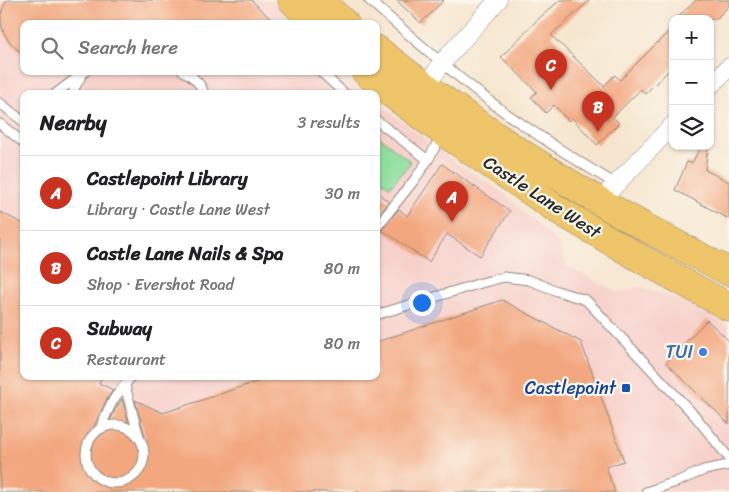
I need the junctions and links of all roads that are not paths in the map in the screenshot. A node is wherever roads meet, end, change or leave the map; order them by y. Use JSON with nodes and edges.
{"nodes":[{"id":1,"x":292,"y":0,"type":"edge"},
{"id":2,"x":319,"y":0,"type":"edge"},
{"id":3,"x":369,"y":0,"type":"edge"},
{"id":4,"x":498,"y":0,"type":"edge"},
{"id":5,"x":311,"y":20,"type":"edge"},
{"id":6,"x":341,"y":20,"type":"edge"},
{"id":7,"x":380,"y":52,"type":"edge"},
{"id":8,"x":442,"y":63,"type":"junction"},
{"id":9,"x":729,"y":67,"type":"edge"},
{"id":10,"x":81,"y":75,"type":"edge"},
{"id":11,"x":83,"y":75,"type":"edge"},
{"id":12,"x":189,"y":75,"type":"edge"},
{"id":13,"x":325,"y":75,"type":"edge"},
{"id":14,"x":369,"y":75,"type":"edge"},
{"id":15,"x":714,"y":82,"type":"edge"},
{"id":16,"x":425,"y":88,"type":"junction"},
{"id":17,"x":61,"y":90,"type":"edge"},
{"id":18,"x":74,"y":90,"type":"edge"},
{"id":19,"x":203,"y":90,"type":"edge"},
{"id":20,"x":341,"y":90,"type":"edge"},
{"id":21,"x":0,"y":103,"type":"edge"},
{"id":22,"x":20,"y":117,"type":"edge"},
{"id":23,"x":380,"y":123,"type":"edge"},
{"id":24,"x":0,"y":124,"type":"edge"},
{"id":25,"x":669,"y":129,"type":"edge"},
{"id":26,"x":444,"y":132,"type":"junction"},
{"id":27,"x":20,"y":140,"type":"edge"},
{"id":28,"x":428,"y":160,"type":"junction"},
{"id":29,"x":608,"y":193,"type":"junction"},
{"id":30,"x":380,"y":223,"type":"edge"},
{"id":31,"x":729,"y":272,"type":"edge"},
{"id":32,"x":729,"y":307,"type":"edge"},
{"id":33,"x":380,"y":314,"type":"edge"},
{"id":34,"x":129,"y":380,"type":"edge"},
{"id":35,"x":125,"y":386,"type":"junction"},
{"id":36,"x":100,"y":429,"type":"junction"},
{"id":37,"x":139,"y":437,"type":"junction"},
{"id":38,"x":729,"y":458,"type":"edge"},
{"id":39,"x":729,"y":465,"type":"edge"},
{"id":40,"x":646,"y":492,"type":"edge"}],
"edges":[{"from":1,"to":5,"type":"main road"},
{"from":2,"to":6,"type":"main road"},
{"from":3,"to":8,"type":"lane"},
{"from":4,"to":8,"type":"street"},
{"from":7,"to":16,"type":"main road","name":"Castle Lane West"},
{"from":8,"to":16,"type":"street"},
{"from":8,"to":29,"type":"lane"},
{"from":9,"to":15,"type":"street"},
{"from":10,"to":17,"type":"lane"},
{"from":11,"to":18,"type":"lane"},
{"from":12,"to":19,"type":"lane"},
{"from":13,"to":20,"type":"lane"},
{"from":14,"to":26,"type":"main road","name":"Castle Lane West"},
{"from":16,"to":29,"type":"main road","name":"Castle Lane West"},
{"from":21,"to":22,"type":"lane"},
{"from":23,"to":28,"type":"lane"},
{"from":24,"to":27,"type":"lane"},
{"from":25,"to":29,"type":"street"},
{"from":26,"to":28,"type":"lane"},
{"from":26,"to":32,"type":"main road","name":"Castle Lane West"},
{"from":28,"to":30,"type":"lane"},
{"from":29,"to":31,"type":"main road","name":"Castle Lane West"},
{"from":33,"to":38,"type":"lane"},
{"from":34,"to":35,"type":"lane"},
{"from":35,"to":36,"type":"lane"},
{"from":35,"to":37,"type":"lane"},
{"from":36,"to":37,"type":"lane"},
{"from":36,"to":37,"type":"lane"},
{"from":39,"to":40,"type":"lane"}]}
